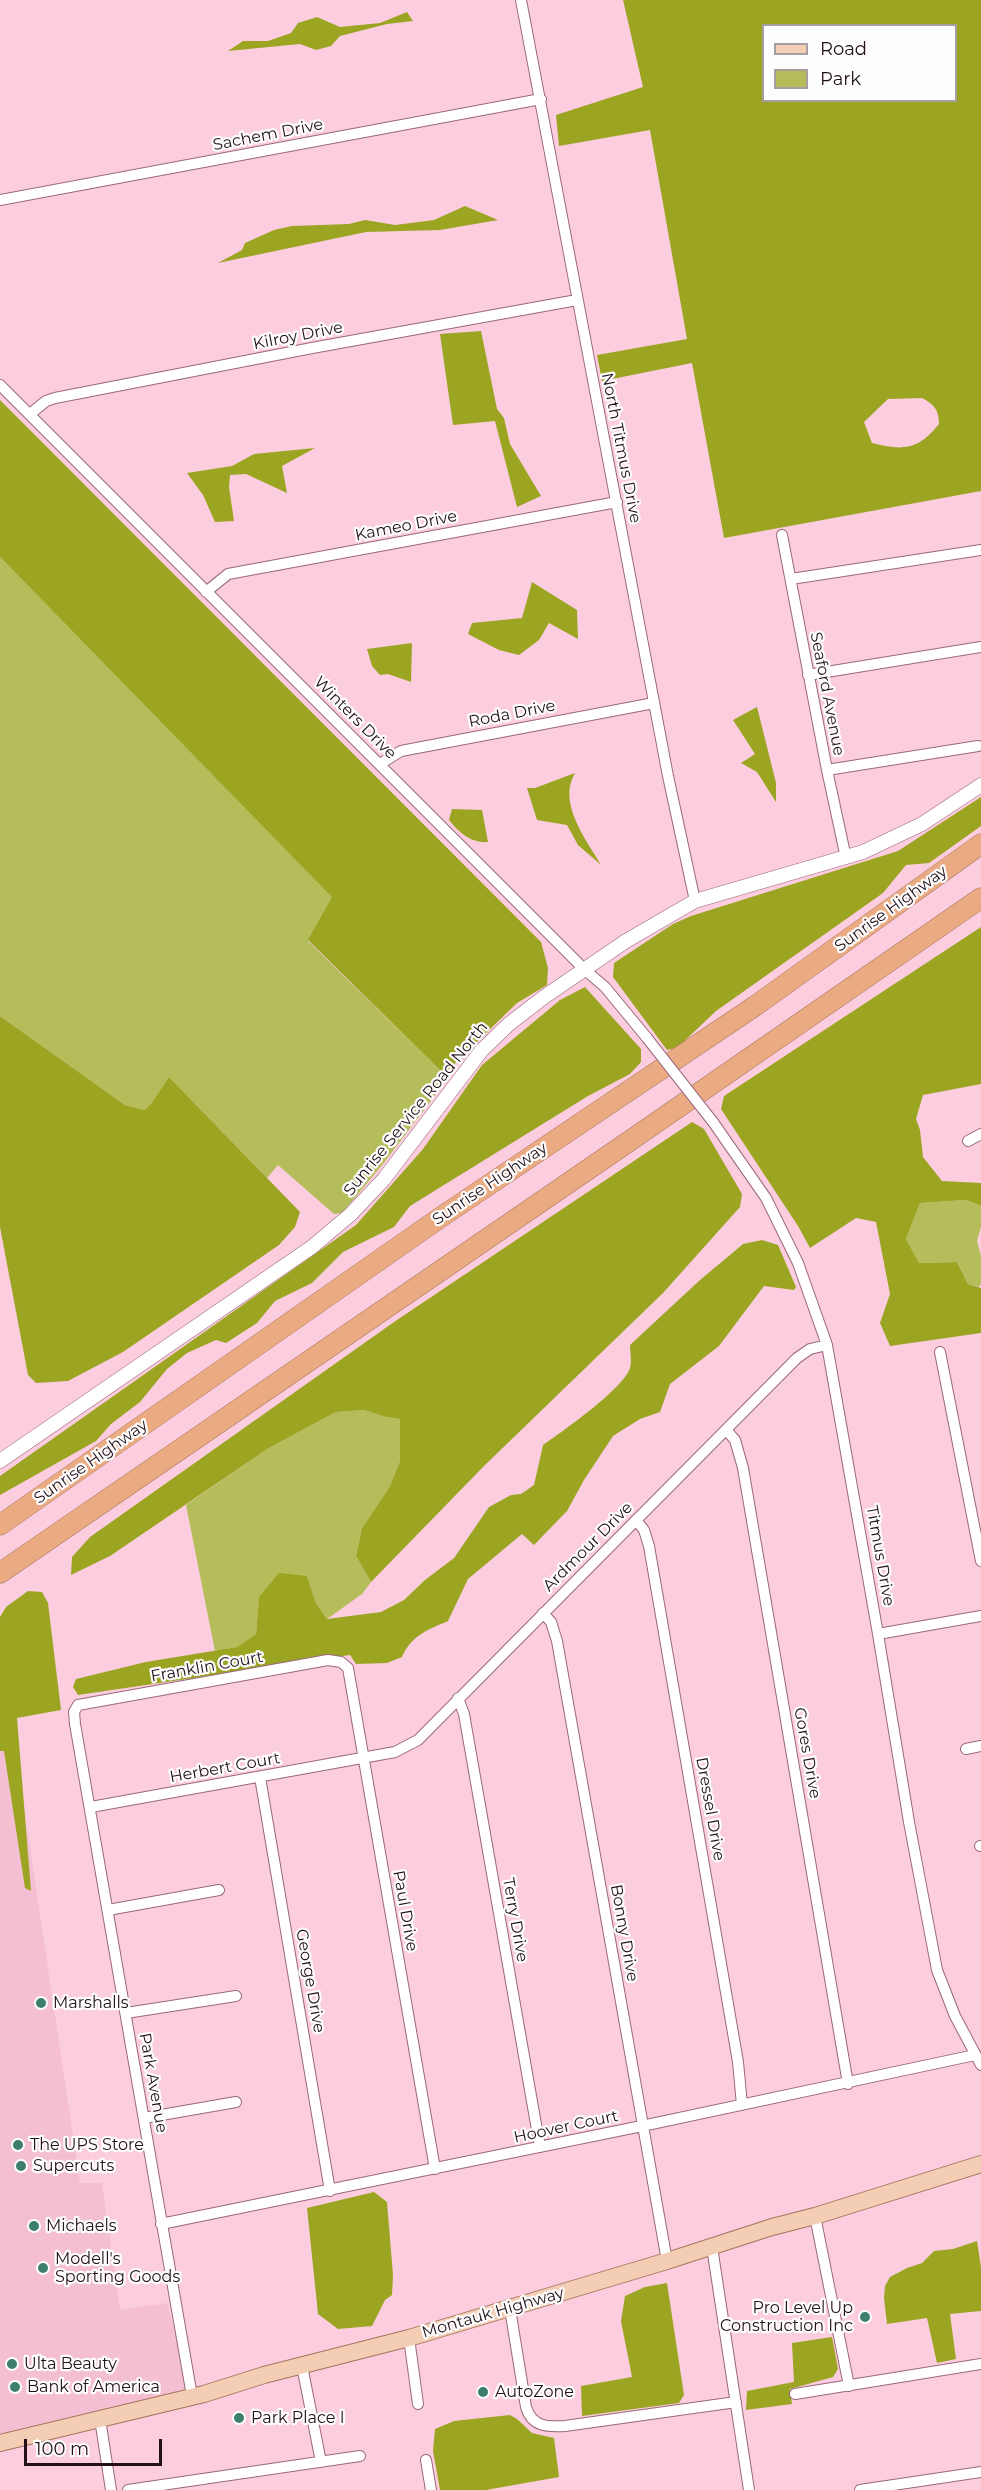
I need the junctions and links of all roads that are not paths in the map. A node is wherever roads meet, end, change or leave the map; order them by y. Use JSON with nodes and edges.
{"nodes":[{"id":1,"x":521,"y":0,"type":"edge"},
{"id":2,"x":540,"y":99,"type":"junction"},
{"id":3,"x":0,"y":200,"type":"edge"},
{"id":4,"x":577,"y":300,"type":"junction"},
{"id":5,"x":0,"y":385,"type":"edge"},
{"id":6,"x":30,"y":414,"type":"junction"},
{"id":7,"x":617,"y":502,"type":"junction"},
{"id":8,"x":782,"y":535,"type":"dead end"},
{"id":9,"x":981,"y":550,"type":"edge"},
{"id":10,"x":791,"y":579,"type":"junction"},
{"id":11,"x":206,"y":592,"type":"junction"},
{"id":12,"x":981,"y":647,"type":"edge"},
{"id":13,"x":808,"y":675,"type":"junction"},
{"id":14,"x":654,"y":703,"type":"junction"},
{"id":15,"x":978,"y":746,"type":"dead end"},
{"id":16,"x":380,"y":764,"type":"junction"},
{"id":17,"x":827,"y":770,"type":"junction"},
{"id":18,"x":981,"y":785,"type":"edge"},
{"id":19,"x":981,"y":844,"type":"edge"},
{"id":20,"x":846,"y":858,"type":"junction"},
{"id":21,"x":981,"y":898,"type":"edge"},
{"id":22,"x":695,"y":901,"type":"junction"},
{"id":23,"x":585,"y":970,"type":"junction"},
{"id":24,"x":680,"y":1080,"type":"joint"},
{"id":25,"x":981,"y":1134,"type":"edge"},
{"id":26,"x":968,"y":1141,"type":"dead end"},
{"id":27,"x":827,"y":1345,"type":"junction"},
{"id":28,"x":940,"y":1352,"type":"dead end"},
{"id":29,"x":726,"y":1431,"type":"junction"},
{"id":30,"x":0,"y":1461,"type":"edge"},
{"id":31,"x":636,"y":1520,"type":"junction"},
{"id":32,"x":0,"y":1526,"type":"edge"},
{"id":33,"x":981,"y":1561,"type":"edge"},
{"id":34,"x":0,"y":1573,"type":"edge"},
{"id":35,"x":543,"y":1613,"type":"junction"},
{"id":36,"x":981,"y":1616,"type":"edge"},
{"id":37,"x":879,"y":1634,"type":"junction"},
{"id":38,"x":341,"y":1662,"type":"joint"},
{"id":39,"x":458,"y":1698,"type":"junction"},
{"id":40,"x":78,"y":1705,"type":"joint"},
{"id":41,"x":981,"y":1746,"type":"edge"},
{"id":42,"x":966,"y":1749,"type":"dead end"},
{"id":43,"x":364,"y":1758,"type":"junction"},
{"id":44,"x":260,"y":1777,"type":"junction"},
{"id":45,"x":91,"y":1808,"type":"junction"},
{"id":46,"x":219,"y":1890,"type":"dead end"},
{"id":47,"x":108,"y":1910,"type":"junction"},
{"id":48,"x":236,"y":1996,"type":"dead end"},
{"id":49,"x":126,"y":2013,"type":"junction"},
{"id":50,"x":978,"y":2060,"type":"edge"},
{"id":51,"x":848,"y":2084,"type":"junction"},
{"id":52,"x":236,"y":2102,"type":"dead end"},
{"id":53,"x":742,"y":2105,"type":"junction"},
{"id":54,"x":144,"y":2118,"type":"junction"},
{"id":55,"x":642,"y":2127,"type":"junction"},
{"id":56,"x":540,"y":2147,"type":"junction"},
{"id":57,"x":981,"y":2164,"type":"edge"},
{"id":58,"x":435,"y":2169,"type":"junction"},
{"id":59,"x":330,"y":2191,"type":"junction"},
{"id":60,"x":815,"y":2216,"type":"junction"},
{"id":61,"x":161,"y":2223,"type":"junction"},
{"id":62,"x":712,"y":2247,"type":"junction"},
{"id":63,"x":667,"y":2262,"type":"junction"},
{"id":64,"x":510,"y":2309,"type":"junction"},
{"id":65,"x":409,"y":2338,"type":"junction"},
{"id":66,"x":981,"y":2364,"type":"edge"},
{"id":67,"x":302,"y":2366,"type":"junction"},
{"id":68,"x":849,"y":2386,"type":"junction"},
{"id":69,"x":795,"y":2394,"type":"dead end"},
{"id":70,"x":192,"y":2396,"type":"junction"},
{"id":71,"x":736,"y":2402,"type":"junction"},
{"id":72,"x":418,"y":2404,"type":"dead end"},
{"id":73,"x":100,"y":2419,"type":"junction"},
{"id":74,"x":0,"y":2443,"type":"edge"},
{"id":75,"x":360,"y":2456,"type":"dead end"},
{"id":76,"x":426,"y":2460,"type":"dead end"},
{"id":77,"x":321,"y":2462,"type":"junction"},
{"id":78,"x":981,"y":2472,"type":"edge"},
{"id":79,"x":111,"y":2490,"type":"edge"},
{"id":80,"x":128,"y":2490,"type":"edge"},
{"id":81,"x":431,"y":2490,"type":"edge"},
{"id":82,"x":749,"y":2490,"type":"edge"},
{"id":83,"x":860,"y":2490,"type":"edge"}],
"edges":[{"from":1,"to":2,"type":"street","name":"North Titmus Drive"},
{"from":2,"to":3,"type":"street","name":"Sachem Drive"},
{"from":2,"to":4,"type":"street","name":"North Titmus Drive"},
{"from":4,"to":6,"type":"street","name":"Kilroy Drive"},
{"from":4,"to":7,"type":"street","name":"North Titmus Drive"},
{"from":5,"to":6,"type":"street","name":"Winters Drive"},
{"from":6,"to":11,"type":"street","name":"Winters Drive"},
{"from":7,"to":11,"type":"street","name":"Kameo Drive"},
{"from":7,"to":14,"type":"street","name":"North Titmus Drive"},
{"from":8,"to":10,"type":"street","name":"Seaford Avenue"},
{"from":9,"to":10,"type":"street"},
{"from":10,"to":13,"type":"street","name":"Seaford Avenue"},
{"from":11,"to":16,"type":"street","name":"Winters Drive"},
{"from":12,"to":13,"type":"street"},
{"from":13,"to":17,"type":"street","name":"Seaford Avenue"},
{"from":14,"to":16,"type":"street","name":"Roda Drive"},
{"from":14,"to":22,"type":"street","name":"North Titmus Drive"},
{"from":15,"to":17,"type":"street"},
{"from":16,"to":23,"type":"street","name":"Winters Drive"},
{"from":17,"to":20,"type":"street","name":"Seaford Avenue"},
{"from":18,"to":20,"type":"street","name":"Sunrise Service Road North"},
{"from":19,"to":32,"type":"highway","name":"Sunrise Highway"},
{"from":20,"to":22,"type":"street","name":"Sunrise Service Road North"},
{"from":21,"to":34,"type":"highway"},
{"from":22,"to":23,"type":"street","name":"Sunrise Service Road North"},
{"from":23,"to":24,"type":"street","name":"Winters Drive","bridge":true},
{"from":23,"to":30,"type":"street","name":"Sunrise Service Road North"},
{"from":24,"to":27,"type":"street","name":"Titmus Drive","bridge":true},
{"from":25,"to":26,"type":"street"},
{"from":27,"to":29,"type":"street","name":"Ardmour Drive"},
{"from":27,"to":37,"type":"street","name":"Titmus Drive"},
{"from":28,"to":33,"type":"street"},
{"from":29,"to":31,"type":"street","name":"Ardmour Drive"},
{"from":29,"to":51,"type":"street","name":"Gores Drive"},
{"from":31,"to":35,"type":"street","name":"Ardmour Drive"},
{"from":31,"to":53,"type":"street","name":"Dressel Drive"},
{"from":35,"to":39,"type":"street","name":"Ardmour Drive"},
{"from":35,"to":55,"type":"street","name":"Bonny Drive"},
{"from":36,"to":37,"type":"street"},
{"from":37,"to":50,"type":"street","name":"Titmus Drive"},
{"from":38,"to":40,"type":"street","name":"Franklin Court"},
{"from":38,"to":43,"type":"street","name":"Paul Drive"},
{"from":39,"to":43,"type":"street","name":"Ardmour Drive"},
{"from":39,"to":56,"type":"street","name":"Terry Drive"},
{"from":40,"to":45,"type":"street","name":"Park Avenue"},
{"from":41,"to":42,"type":"street"},
{"from":43,"to":44,"type":"street","name":"Herbert Court"},
{"from":43,"to":58,"type":"street","name":"Paul Drive"},
{"from":44,"to":45,"type":"street","name":"Herbert Court"},
{"from":44,"to":59,"type":"street","name":"George Drive"},
{"from":45,"to":47,"type":"street","name":"Park Avenue"},
{"from":46,"to":47,"type":"street"},
{"from":47,"to":49,"type":"street","name":"Park Avenue"},
{"from":48,"to":49,"type":"street"},
{"from":49,"to":54,"type":"street","name":"Park Avenue"},
{"from":50,"to":51,"type":"street","name":"Hoover Court"},
{"from":51,"to":53,"type":"street","name":"Hoover Court"},
{"from":52,"to":54,"type":"street"},
{"from":53,"to":55,"type":"street","name":"Hoover Court"},
{"from":54,"to":61,"type":"street","name":"Park Avenue"},
{"from":55,"to":56,"type":"street","name":"Hoover Court"},
{"from":55,"to":63,"type":"street","name":"Bonny Drive"},
{"from":56,"to":58,"type":"street","name":"Hoover Court"},
{"from":57,"to":60,"type":"main road","name":"Montauk Highway"},
{"from":58,"to":59,"type":"street","name":"Hoover Court"},
{"from":59,"to":61,"type":"street","name":"Hoover Court"},
{"from":60,"to":62,"type":"main road","name":"Montauk Highway"},
{"from":60,"to":68,"type":"street"},
{"from":61,"to":70,"type":"street","name":"Park Avenue"},
{"from":62,"to":63,"type":"main road","name":"Montauk Highway"},
{"from":62,"to":71,"type":"street"},
{"from":63,"to":64,"type":"main road","name":"Montauk Highway"},
{"from":64,"to":65,"type":"main road","name":"Montauk Highway"},
{"from":64,"to":71,"type":"street"},
{"from":65,"to":67,"type":"main road","name":"Montauk Highway"},
{"from":65,"to":72,"type":"street"},
{"from":66,"to":68,"type":"street"},
{"from":67,"to":70,"type":"main road","name":"Montauk Highway"},
{"from":67,"to":77,"type":"street"},
{"from":68,"to":69,"type":"street"},
{"from":70,"to":73,"type":"main road","name":"Montauk Highway"},
{"from":71,"to":82,"type":"street"},
{"from":73,"to":74,"type":"main road","name":"Montauk Highway"},
{"from":73,"to":79,"type":"street"},
{"from":75,"to":77,"type":"street"},
{"from":76,"to":81,"type":"street"},
{"from":77,"to":80,"type":"street"},
{"from":78,"to":83,"type":"street"}]}
